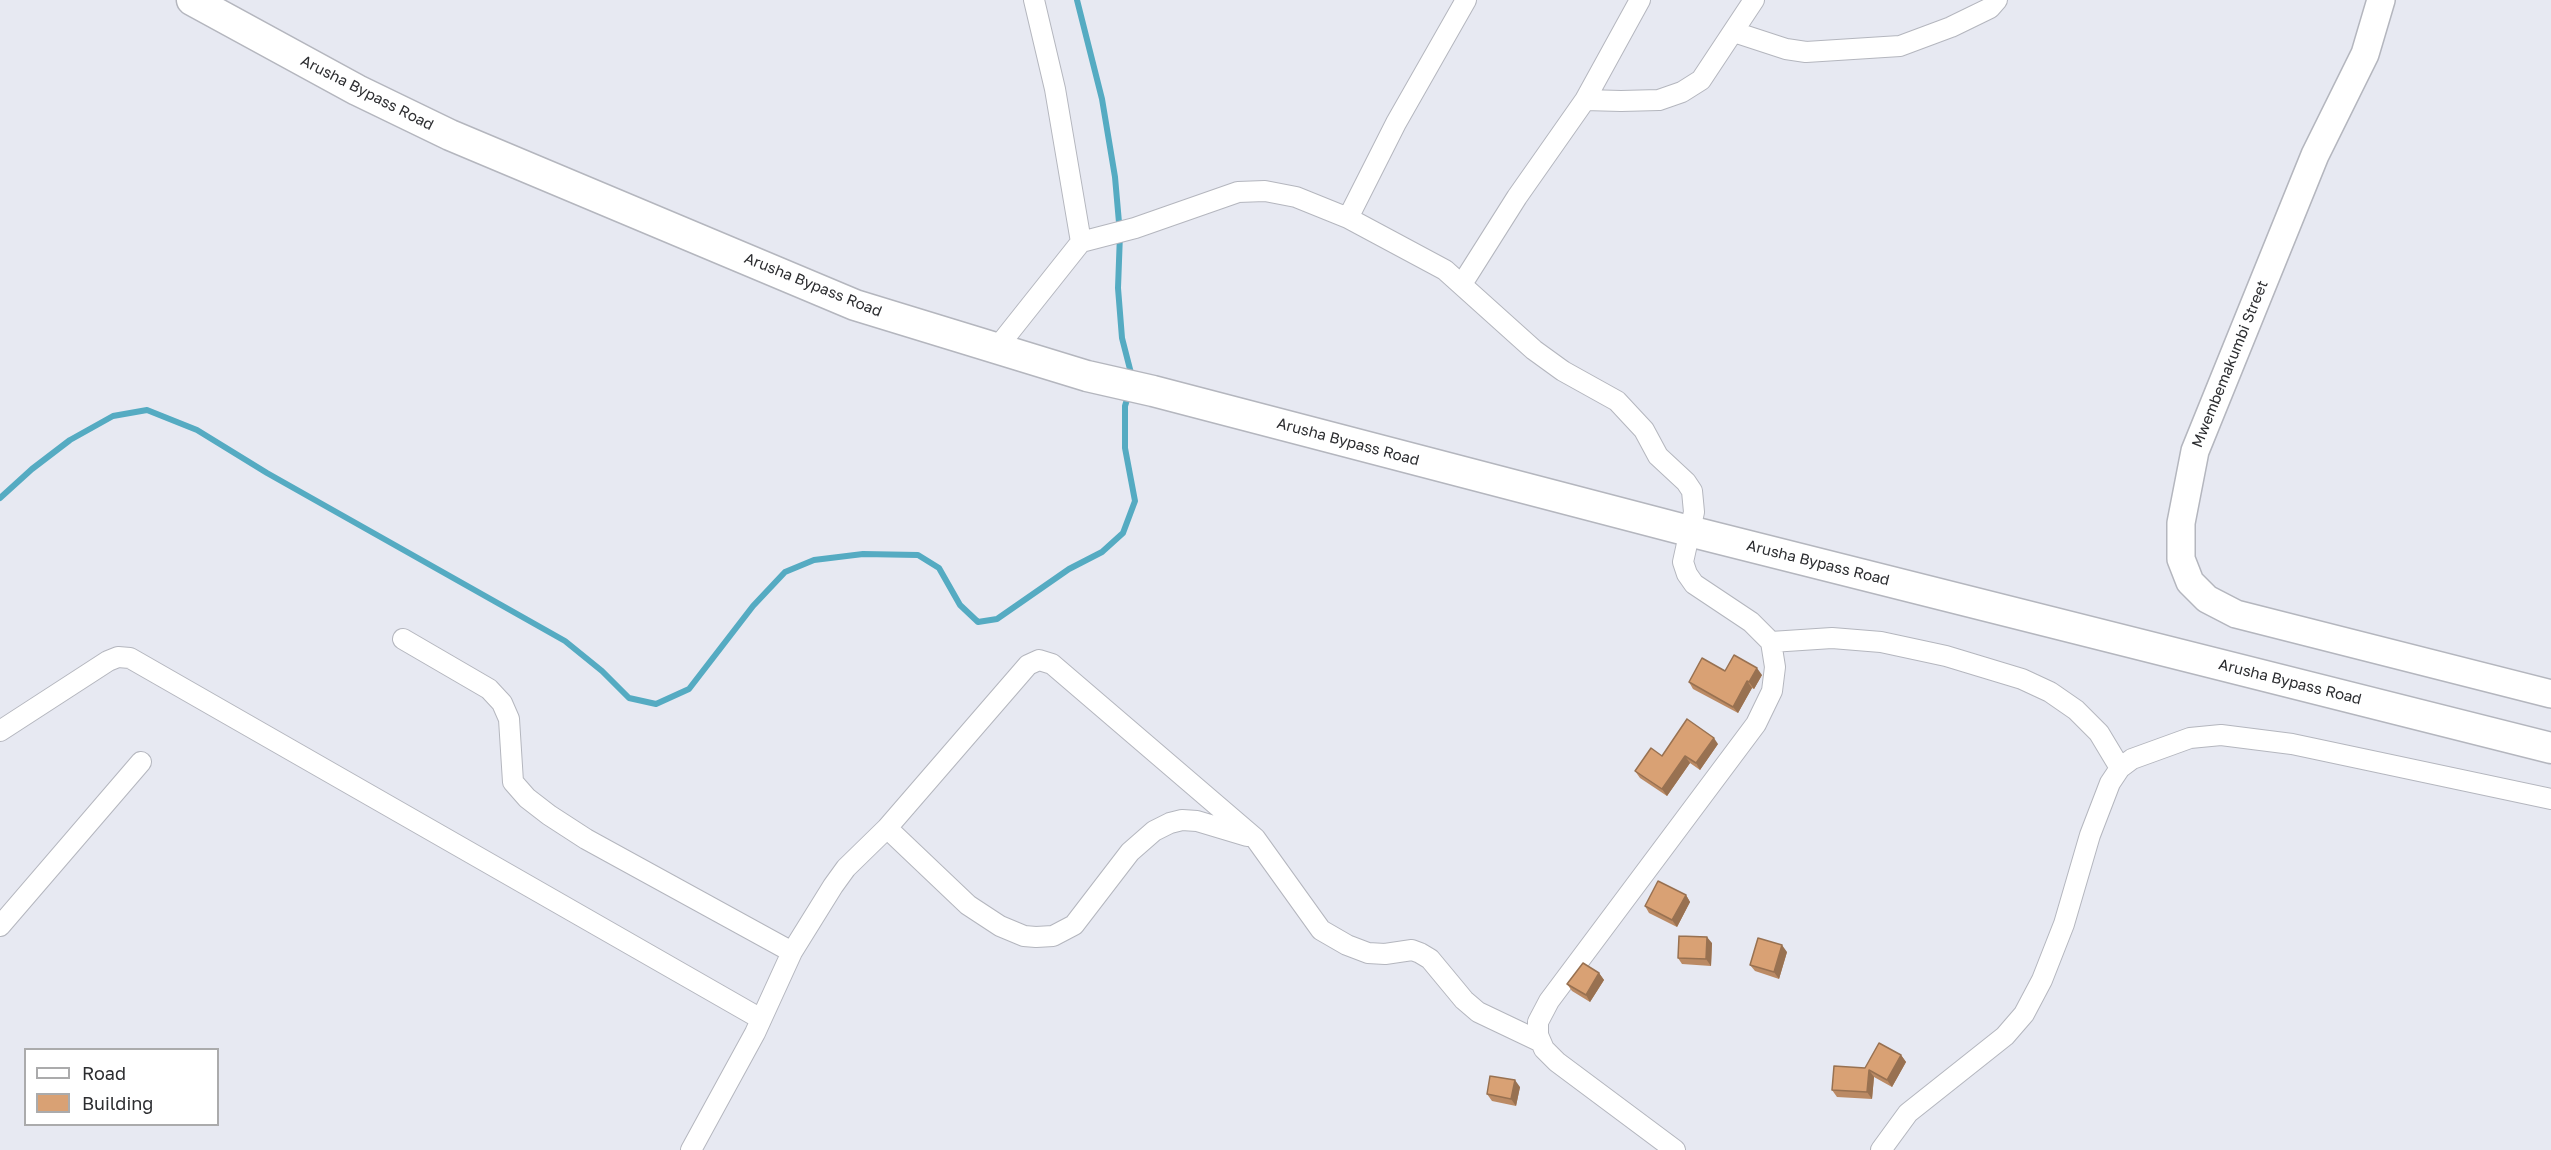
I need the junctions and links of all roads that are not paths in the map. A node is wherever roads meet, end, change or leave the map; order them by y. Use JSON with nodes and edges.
{"nodes":[{"id":1,"x":192,"y":0,"type":"edge"},
{"id":2,"x":1034,"y":0,"type":"edge"},
{"id":3,"x":1466,"y":0,"type":"edge"},
{"id":4,"x":1640,"y":0,"type":"edge"},
{"id":5,"x":1755,"y":0,"type":"edge"},
{"id":6,"x":1997,"y":0,"type":"edge"},
{"id":7,"x":2381,"y":0,"type":"edge"},
{"id":8,"x":1734,"y":32,"type":"junction"},
{"id":9,"x":1585,"y":100,"type":"junction"},
{"id":10,"x":1348,"y":218,"type":"junction"},
{"id":11,"x":1081,"y":242,"type":"junction"},
{"id":12,"x":1462,"y":284,"type":"junction"},
{"id":13,"x":996,"y":349,"type":"junction"},
{"id":14,"x":1689,"y":531,"type":"junction"},
{"id":15,"x":403,"y":639,"type":"dead end"},
{"id":16,"x":1771,"y":642,"type":"junction"},
{"id":17,"x":2551,"y":694,"type":"edge"},
{"id":18,"x":0,"y":731,"type":"edge"},
{"id":19,"x":2551,"y":748,"type":"edge"},
{"id":20,"x":141,"y":762,"type":"dead end"},
{"id":21,"x":2120,"y":768,"type":"junction"},
{"id":22,"x":2551,"y":800,"type":"edge"},
{"id":23,"x":887,"y":828,"type":"junction"},
{"id":24,"x":1255,"y":838,"type":"junction"},
{"id":25,"x":0,"y":927,"type":"edge"},
{"id":26,"x":792,"y":952,"type":"junction"},
{"id":27,"x":761,"y":1019,"type":"junction"},
{"id":28,"x":1541,"y":1042,"type":"junction"},
{"id":29,"x":691,"y":1150,"type":"edge"},
{"id":30,"x":1675,"y":1150,"type":"edge"},
{"id":31,"x":1881,"y":1150,"type":"edge"}],
"edges":[{"from":1,"to":13,"type":"main road","name":"Arusha Bypass Road"},
{"from":2,"to":11,"type":"street"},
{"from":3,"to":10,"type":"street"},
{"from":4,"to":9,"type":"street"},
{"from":5,"to":8,"type":"street"},
{"from":6,"to":8,"type":"street"},
{"from":7,"to":17,"type":"street","name":"Mwembemakumbi Street"},
{"from":8,"to":9,"type":"street"},
{"from":9,"to":12,"type":"street"},
{"from":10,"to":11,"type":"street"},
{"from":10,"to":12,"type":"street"},
{"from":11,"to":13,"type":"street"},
{"from":12,"to":14,"type":"street"},
{"from":13,"to":14,"type":"main road","name":"Arusha Bypass Road"},
{"from":14,"to":16,"type":"street"},
{"from":14,"to":19,"type":"main road","name":"Arusha Bypass Road"},
{"from":15,"to":26,"type":"street"},
{"from":16,"to":21,"type":"street"},
{"from":16,"to":28,"type":"street"},
{"from":18,"to":27,"type":"street"},
{"from":20,"to":25,"type":"street"},
{"from":21,"to":22,"type":"street"},
{"from":21,"to":31,"type":"street"},
{"from":23,"to":24,"type":"street"},
{"from":23,"to":24,"type":"street"},
{"from":23,"to":26,"type":"street"},
{"from":24,"to":28,"type":"street"},
{"from":26,"to":27,"type":"street"},
{"from":27,"to":29,"type":"street"},
{"from":28,"to":30,"type":"street"}]}
